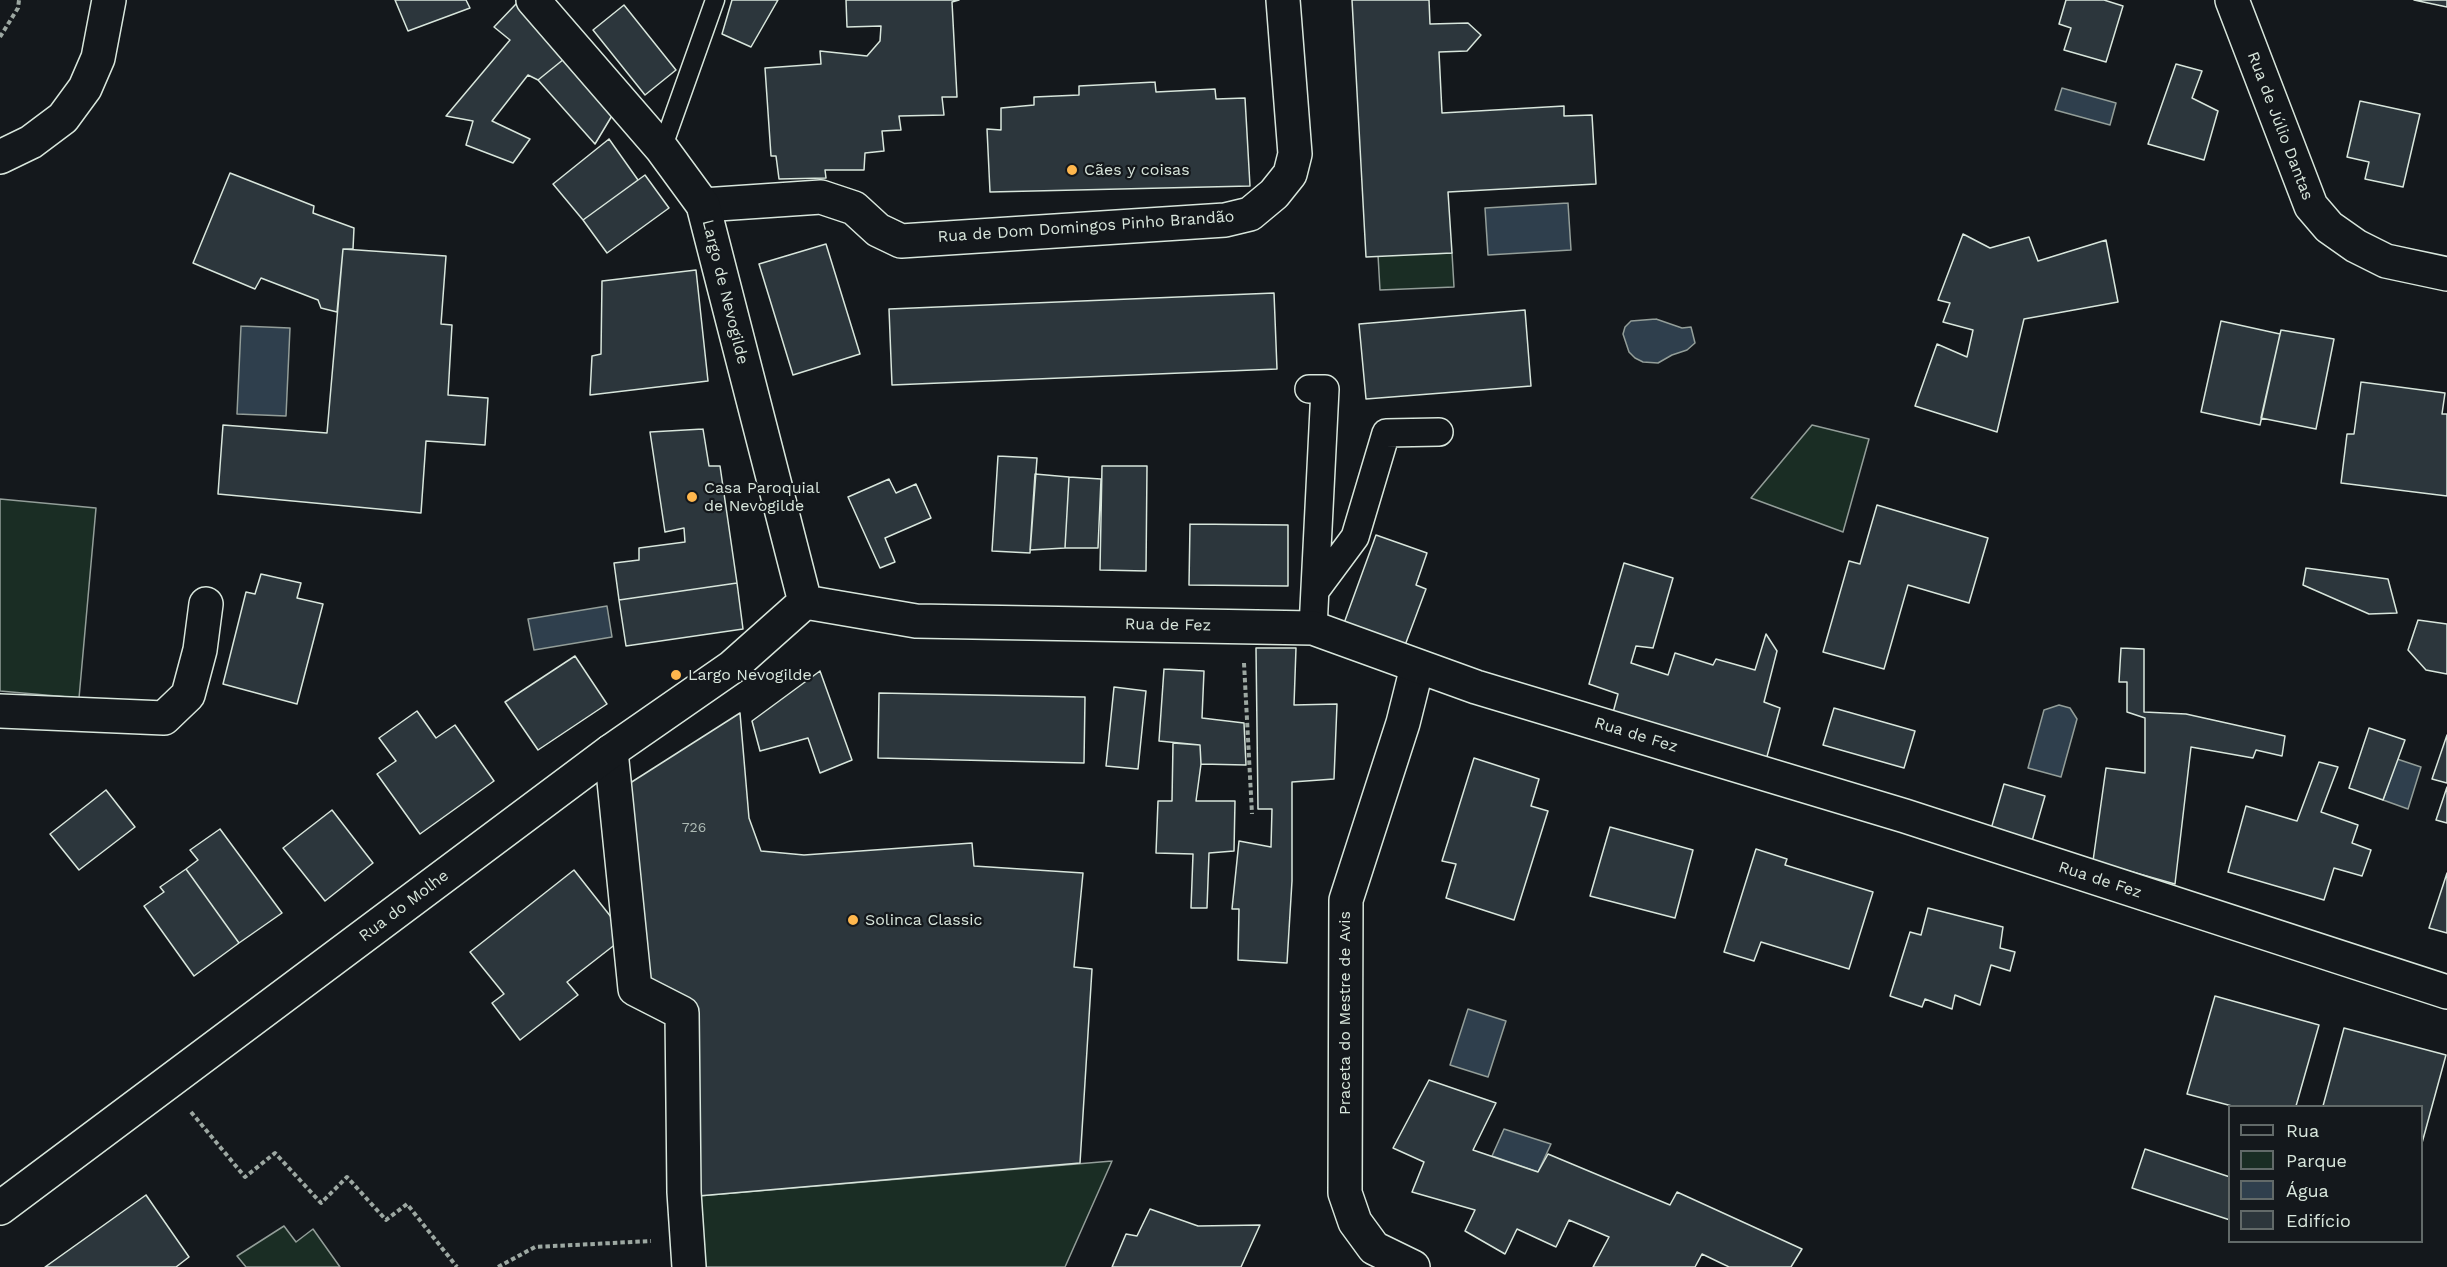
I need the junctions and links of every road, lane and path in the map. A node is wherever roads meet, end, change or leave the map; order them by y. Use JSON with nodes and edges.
{"nodes":[{"id":1,"x":19,"y":0,"type":"edge"},
{"id":2,"x":109,"y":0,"type":"edge"},
{"id":3,"x":533,"y":0,"type":"edge"},
{"id":4,"x":715,"y":0,"type":"edge"},
{"id":5,"x":1284,"y":0,"type":"edge"},
{"id":6,"x":2232,"y":0,"type":"edge"},
{"id":7,"x":0,"y":37,"type":"edge"},
{"id":8,"x":662,"y":149,"type":"junction"},
{"id":9,"x":0,"y":157,"type":"edge"},
{"id":10,"x":703,"y":205,"type":"junction"},
{"id":11,"x":2447,"y":274,"type":"edge"},
{"id":12,"x":1309,"y":390,"type":"dead end"},
{"id":13,"x":1439,"y":432,"type":"dead end"},
{"id":14,"x":1315,"y":591,"type":"junction"},
{"id":15,"x":805,"y":602,"type":"junction"},
{"id":16,"x":206,"y":604,"type":"dead end"},
{"id":17,"x":1242,"y":626,"type":"junction"},
{"id":18,"x":1313,"y":628,"type":"junction"},
{"id":19,"x":1417,"y":667,"type":"junction"},
{"id":20,"x":0,"y":711,"type":"edge"},
{"id":21,"x":611,"y":751,"type":"junction"},
{"id":22,"x":1252,"y":814,"type":"dead end"},
{"id":23,"x":2447,"y":992,"type":"edge"},
{"id":24,"x":167,"y":1084,"type":"junction"},
{"id":25,"x":0,"y":1208,"type":"edge"},
{"id":26,"x":688,"y":1253,"type":"edge"},
{"id":27,"x":457,"y":1267,"type":"edge"},
{"id":28,"x":498,"y":1267,"type":"edge"},
{"id":29,"x":1413,"y":1267,"type":"edge"}],
"edges":[{"from":1,"to":7,"type":"path"},
{"from":2,"to":9,"type":"street"},
{"from":3,"to":8,"type":"street","name":"Largo de Nevogilde"},
{"from":4,"to":8,"type":"lane"},
{"from":5,"to":10,"type":"street","name":"Rua de Dom Domingos Pinho Brandão"},
{"from":6,"to":11,"type":"street","name":"Rua de Júlio Dantas"},
{"from":8,"to":10,"type":"street","name":"Largo de Nevogilde"},
{"from":10,"to":15,"type":"street","name":"Largo de Nevogilde"},
{"from":12,"to":14,"type":"street"},
{"from":13,"to":14,"type":"street"},
{"from":14,"to":18,"type":"street"},
{"from":15,"to":17,"type":"street","name":"Rua de Fez"},
{"from":15,"to":21,"type":"street","name":"Rua do Molhe"},
{"from":16,"to":20,"type":"street"},
{"from":17,"to":18,"type":"street","name":"Rua de Fez"},
{"from":17,"to":22,"type":"path"},
{"from":18,"to":19,"type":"street","name":"Rua de Fez"},
{"from":19,"to":23,"type":"street","name":"Rua de Fez"},
{"from":19,"to":29,"type":"street","name":"Praceta do Mestre de Avis"},
{"from":21,"to":24,"type":"street","name":"Rua do Molhe"},
{"from":21,"to":26,"type":"street"},
{"from":24,"to":25,"type":"street","name":"Rua do Molhe"},
{"from":24,"to":27,"type":"path"},
{"from":26,"to":28,"type":"path"}]}
